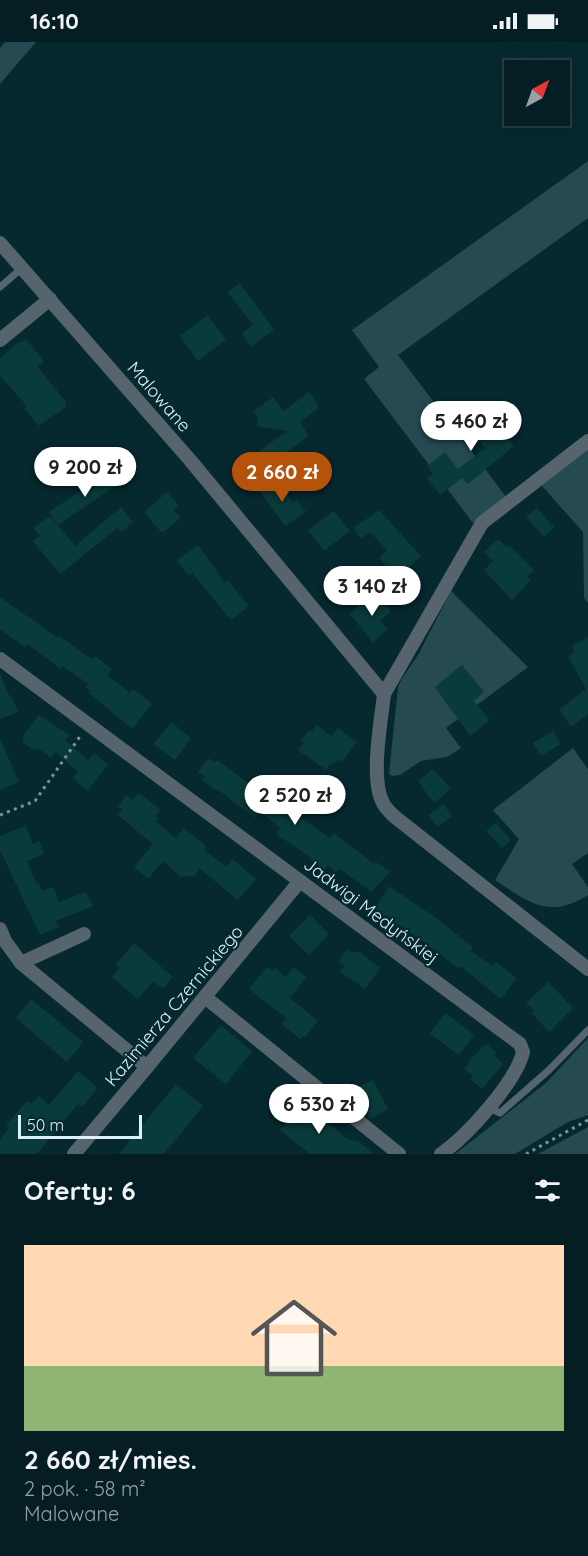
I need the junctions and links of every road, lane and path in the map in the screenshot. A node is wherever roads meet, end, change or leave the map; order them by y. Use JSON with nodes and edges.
{"nodes":[{"id":1,"x":0,"y":243,"type":"edge"},
{"id":2,"x":22,"y":268,"type":"junction"},
{"id":3,"x":0,"y":287,"type":"edge"},
{"id":4,"x":50,"y":299,"type":"junction"},
{"id":5,"x":0,"y":340,"type":"edge"},
{"id":6,"x":588,"y":441,"type":"edge"},
{"id":7,"x":0,"y":659,"type":"edge"},
{"id":8,"x":384,"y":694,"type":"junction"},
{"id":9,"x":83,"y":732,"type":"dead end"},
{"id":10,"x":0,"y":815,"type":"edge"},
{"id":11,"x":300,"y":881,"type":"junction"},
{"id":12,"x":84,"y":934,"type":"dead end"},
{"id":13,"x":2,"y":938,"type":"edge"},
{"id":14,"x":21,"y":963,"type":"junction"},
{"id":15,"x":588,"y":969,"type":"edge"},
{"id":16,"x":205,"y":997,"type":"junction"},
{"id":17,"x":588,"y":1030,"type":"edge"},
{"id":18,"x":147,"y":1067,"type":"junction"},
{"id":19,"x":490,"y":1108,"type":"junction"},
{"id":20,"x":588,"y":1120,"type":"edge"},
{"id":21,"x":74,"y":1154,"type":"edge"},
{"id":22,"x":399,"y":1154,"type":"edge"},
{"id":23,"x":441,"y":1154,"type":"edge"},
{"id":24,"x":526,"y":1154,"type":"edge"}],
"edges":[{"from":1,"to":2,"type":"street","name":"Malowane"},
{"from":2,"to":3,"type":"lane"},
{"from":2,"to":4,"type":"street","name":"Malowane"},
{"from":4,"to":5,"type":"street"},
{"from":4,"to":8,"type":"street","name":"Malowane"},
{"from":6,"to":8,"type":"street"},
{"from":7,"to":11,"type":"street","name":"Jadwigi Medyńskiej"},
{"from":8,"to":15,"type":"street"},
{"from":9,"to":10,"type":"path"},
{"from":11,"to":16,"type":"street","name":"Kazimierza Czernickiego"},
{"from":11,"to":19,"type":"street","name":"Jadwigi Medyńskiej"},
{"from":12,"to":14,"type":"street"},
{"from":13,"to":14,"type":"street"},
{"from":14,"to":18,"type":"street"},
{"from":16,"to":18,"type":"street","name":"Kazimierza Czernickiego"},
{"from":16,"to":22,"type":"street"},
{"from":17,"to":19,"type":"lane"},
{"from":18,"to":21,"type":"street","name":"Kazimierza Czernickiego"},
{"from":19,"to":23,"type":"street","name":"Jadwigi Medyńskiej"},
{"from":20,"to":24,"type":"path"}]}
